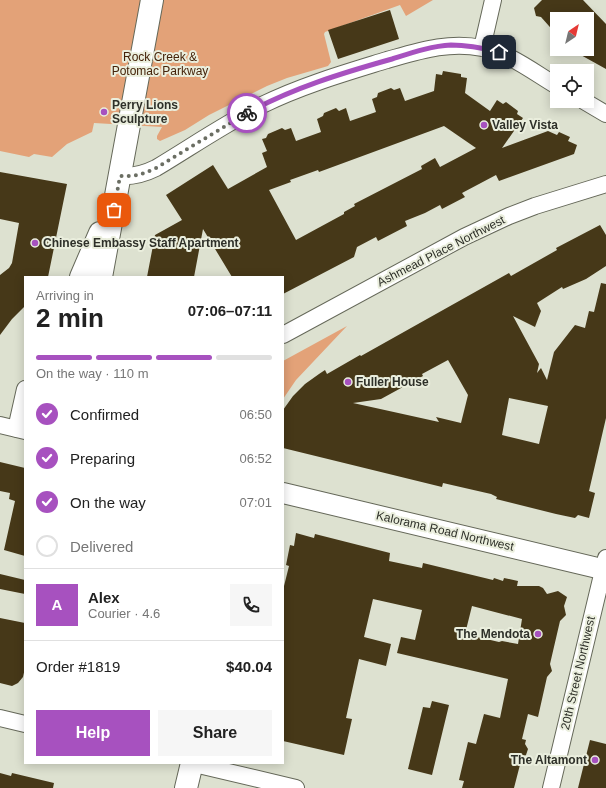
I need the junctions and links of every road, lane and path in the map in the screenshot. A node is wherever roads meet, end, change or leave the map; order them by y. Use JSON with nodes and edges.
{"nodes":[{"id":1,"x":152,"y":0,"type":"edge"},
{"id":2,"x":493,"y":0,"type":"edge"},
{"id":3,"x":482,"y":48,"type":"junction"},
{"id":4,"x":550,"y":82,"type":"edge"},
{"id":5,"x":594,"y":107,"type":"edge"},
{"id":6,"x":606,"y":114,"type":"edge"},
{"id":7,"x":606,"y":184,"type":"edge"},
{"id":8,"x":118,"y":186,"type":"junction"},
{"id":9,"x":81,"y":276,"type":"edge"},
{"id":10,"x":101,"y":276,"type":"edge"},
{"id":11,"x":284,"y":334,"type":"edge"},
{"id":12,"x":24,"y":399,"type":"edge"},
{"id":13,"x":0,"y":425,"type":"edge"},
{"id":14,"x":21,"y":430,"type":"edge"},
{"id":15,"x":284,"y":493,"type":"edge"},
{"id":16,"x":605,"y":565,"type":"edge"},
{"id":17,"x":0,"y":718,"type":"edge"},
{"id":18,"x":24,"y":724,"type":"edge"},
{"id":19,"x":191,"y":764,"type":"edge"},
{"id":20,"x":195,"y":764,"type":"edge"},
{"id":21,"x":186,"y":788,"type":"edge"},
{"id":22,"x":296,"y":788,"type":"edge"},
{"id":23,"x":551,"y":788,"type":"edge"}],
"edges":[{"from":1,"to":8,"type":"main road"},
{"from":2,"to":3,"type":"street"},
{"from":3,"to":4,"type":"street"},
{"from":3,"to":8,"type":"street"},
{"from":5,"to":6,"type":"street"},
{"from":7,"to":11,"type":"street","name":"Ashmead Place Northwest"},
{"from":8,"to":9,"type":"main road"},
{"from":8,"to":10,"type":"main road"},
{"from":12,"to":14,"type":"street"},
{"from":13,"to":14,"type":"street"},
{"from":15,"to":16,"type":"street","name":"Kalorama Road Northwest"},
{"from":16,"to":23,"type":"street","name":"20th Street Northwest"},
{"from":17,"to":18,"type":"street"},
{"from":19,"to":21,"type":"main road"},
{"from":20,"to":22,"type":"street"}]}
